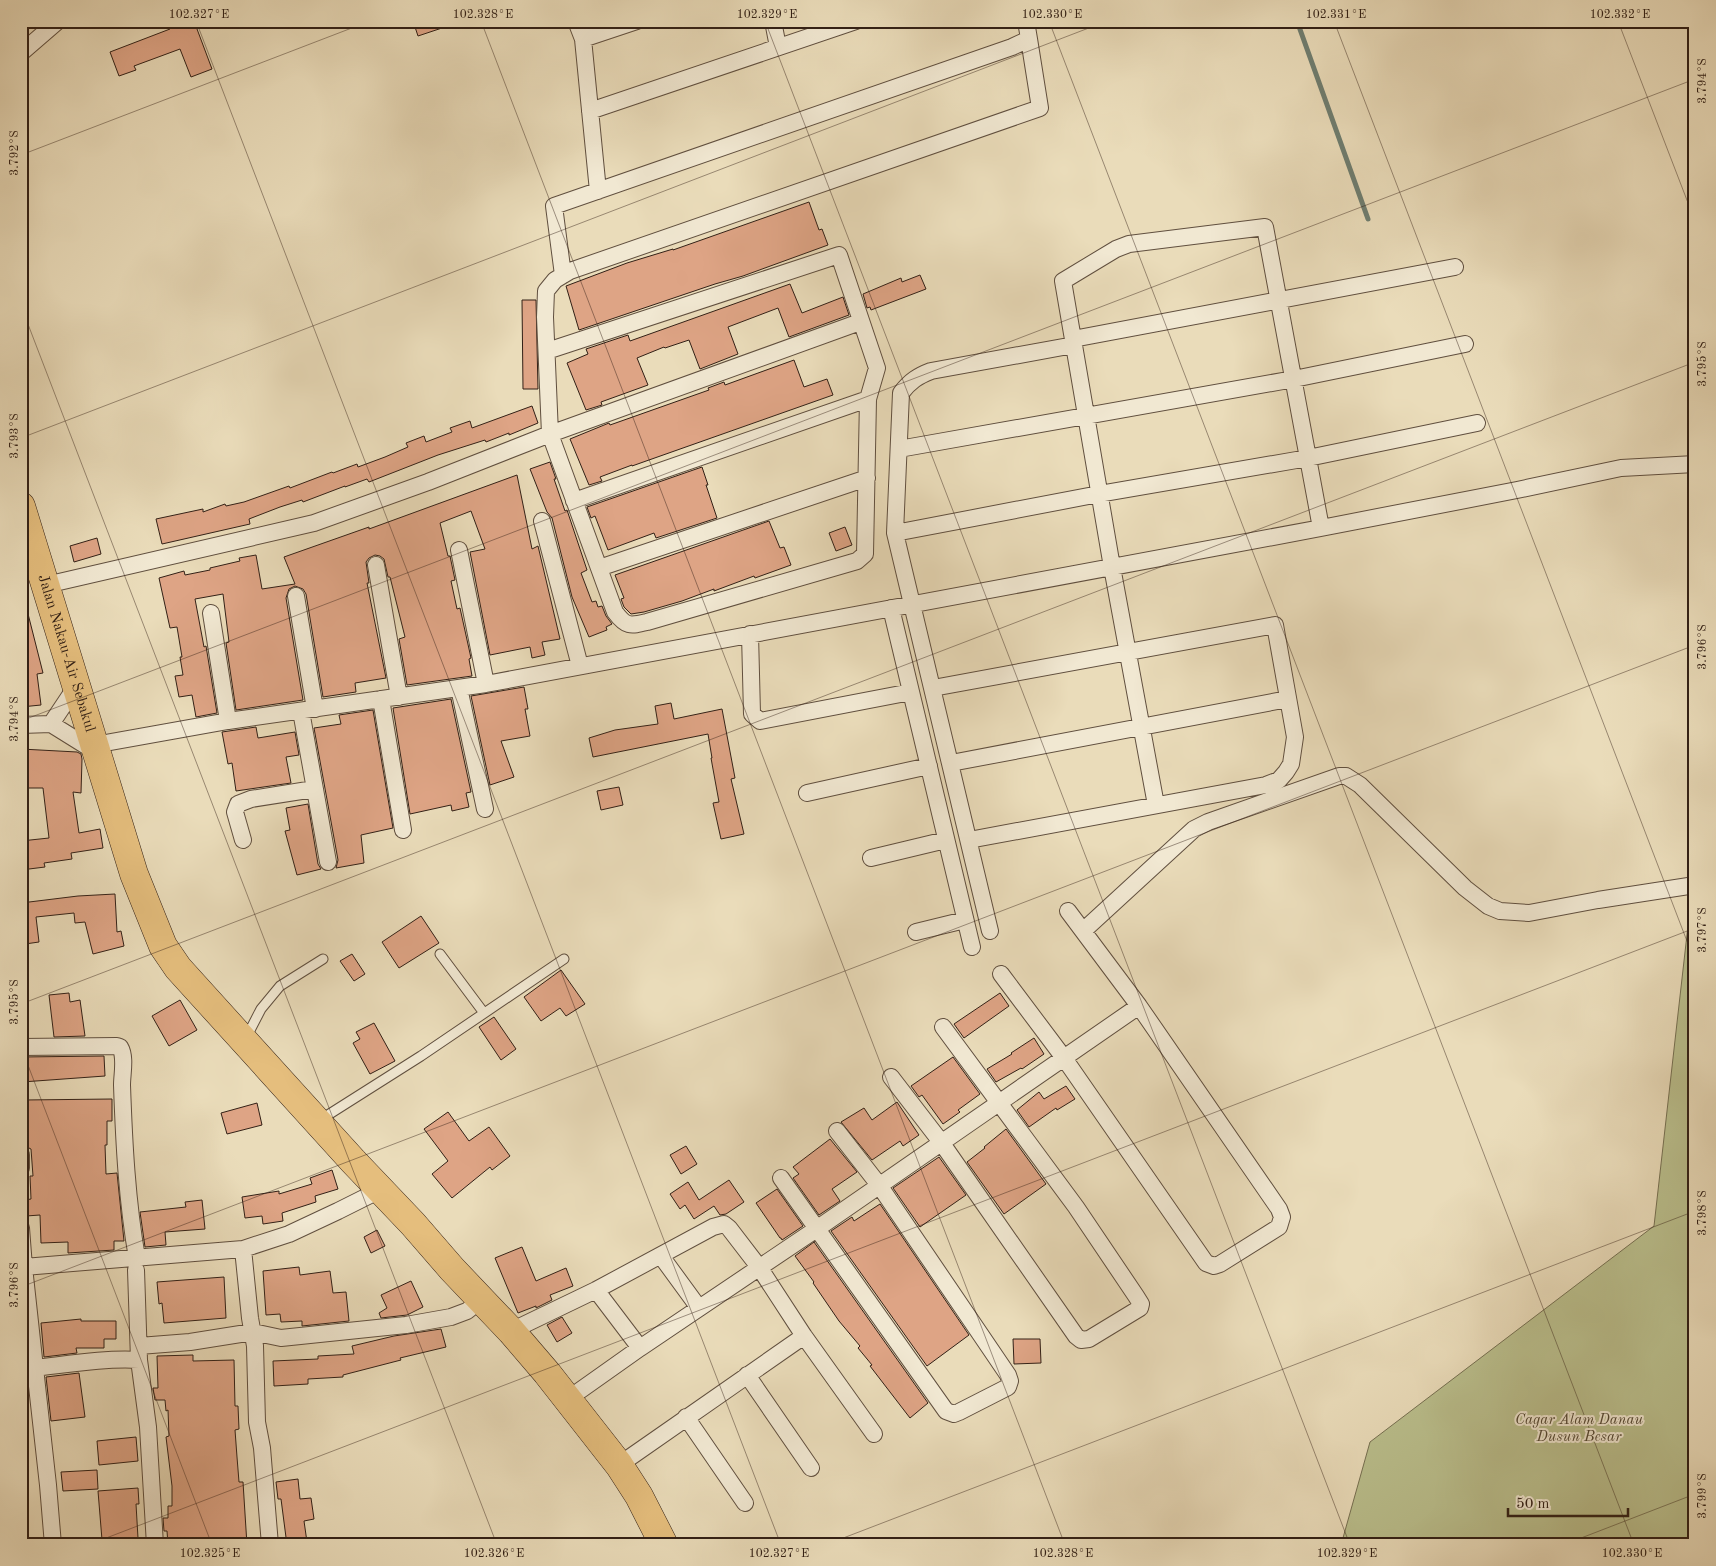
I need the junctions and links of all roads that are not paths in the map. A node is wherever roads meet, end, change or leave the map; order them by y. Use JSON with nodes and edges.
{"nodes":[{"id":1,"x":58,"y":21,"type":"edge"},
{"id":2,"x":576,"y":21,"type":"edge"},
{"id":3,"x":637,"y":21,"type":"edge"},
{"id":4,"x":774,"y":21,"type":"edge"},
{"id":5,"x":856,"y":21,"type":"edge"},
{"id":6,"x":1030,"y":26,"type":"edge"},
{"id":7,"x":582,"y":39,"type":"junction"},
{"id":8,"x":778,"y":47,"type":"junction"},
{"id":9,"x":21,"y":53,"type":"edge"},
{"id":10,"x":590,"y":111,"type":"junction"},
{"id":11,"x":598,"y":191,"type":"junction"},
{"id":12,"x":1455,"y":267,"type":"dead end"},
{"id":13,"x":563,"y":275,"type":"junction"},
{"id":14,"x":1279,"y":300,"type":"junction"},
{"id":15,"x":860,"y":322,"type":"junction"},
{"id":16,"x":1074,"y":342,"type":"junction"},
{"id":17,"x":1465,"y":344,"type":"dead end"},
{"id":18,"x":547,"y":351,"type":"junction"},
{"id":19,"x":1294,"y":378,"type":"junction"},
{"id":20,"x":868,"y":399,"type":"junction"},
{"id":21,"x":1086,"y":414,"type":"junction"},
{"id":22,"x":1477,"y":423,"type":"dead end"},
{"id":23,"x":550,"y":434,"type":"junction"},
{"id":24,"x":899,"y":448,"type":"junction"},
{"id":25,"x":1308,"y":458,"type":"junction"},
{"id":26,"x":1695,"y":464,"type":"edge"},
{"id":27,"x":867,"y":478,"type":"junction"},
{"id":28,"x":1099,"y":494,"type":"junction"},
{"id":29,"x":574,"y":501,"type":"junction"},
{"id":30,"x":21,"y":506,"type":"edge"},
{"id":31,"x":542,"y":521,"type":"dead end"},
{"id":32,"x":1322,"y":528,"type":"junction"},
{"id":33,"x":895,"y":533,"type":"junction"},
{"id":34,"x":459,"y":550,"type":"dead end"},
{"id":35,"x":376,"y":565,"type":"dead end"},
{"id":36,"x":1112,"y":567,"type":"junction"},
{"id":37,"x":599,"y":568,"type":"junction"},
{"id":38,"x":46,"y":585,"type":"junction"},
{"id":39,"x":296,"y":596,"type":"dead end"},
{"id":40,"x":913,"y":604,"type":"junction"},
{"id":41,"x":891,"y":608,"type":"junction"},
{"id":42,"x":211,"y":613,"type":"dead end"},
{"id":43,"x":750,"y":634,"type":"junction"},
{"id":44,"x":1128,"y":652,"type":"junction"},
{"id":45,"x":580,"y":666,"type":"junction"},
{"id":46,"x":486,"y":684,"type":"junction"},
{"id":47,"x":77,"y":685,"type":"junction"},
{"id":48,"x":459,"y":688,"type":"junction"},
{"id":49,"x":933,"y":688,"type":"junction"},
{"id":50,"x":911,"y":692,"type":"junction"},
{"id":51,"x":399,"y":697,"type":"junction"},
{"id":52,"x":381,"y":699,"type":"junction"},
{"id":53,"x":1288,"y":699,"type":"junction"},
{"id":54,"x":308,"y":710,"type":"junction"},
{"id":55,"x":228,"y":721,"type":"junction"},
{"id":56,"x":51,"y":724,"type":"junction"},
{"id":57,"x":21,"y":725,"type":"edge"},
{"id":58,"x":1142,"y":727,"type":"junction"},
{"id":59,"x":97,"y":756,"type":"junction"},
{"id":60,"x":951,"y":763,"type":"junction"},
{"id":61,"x":929,"y":766,"type":"junction"},
{"id":62,"x":314,"y":789,"type":"junction"},
{"id":63,"x":807,"y":793,"type":"dead end"},
{"id":64,"x":1156,"y":805,"type":"junction"},
{"id":65,"x":485,"y":809,"type":"dead end"},
{"id":66,"x":403,"y":830,"type":"dead end"},
{"id":67,"x":243,"y":840,"type":"dead end"},
{"id":68,"x":946,"y":840,"type":"junction"},
{"id":69,"x":969,"y":840,"type":"junction"},
{"id":70,"x":872,"y":858,"type":"dead end"},
{"id":71,"x":328,"y":862,"type":"dead end"},
{"id":72,"x":1695,"y":885,"type":"edge"},
{"id":73,"x":1068,"y":911,"type":"dead end"},
{"id":74,"x":965,"y":920,"type":"junction"},
{"id":75,"x":990,"y":931,"type":"dead end"},
{"id":76,"x":1083,"y":931,"type":"junction"},
{"id":77,"x":916,"y":932,"type":"dead end"},
{"id":78,"x":972,"y":947,"type":"dead end"},
{"id":79,"x":440,"y":954,"type":"dead end"},
{"id":80,"x":323,"y":958,"type":"dead end"},
{"id":81,"x":564,"y":959,"type":"dead end"},
{"id":82,"x":1001,"y":974,"type":"dead end"},
{"id":83,"x":1139,"y":1006,"type":"junction"},
{"id":84,"x":484,"y":1013,"type":"junction"},
{"id":85,"x":943,"y":1027,"type":"dead end"},
{"id":86,"x":244,"y":1041,"type":"junction"},
{"id":87,"x":21,"y":1047,"type":"edge"},
{"id":88,"x":1064,"y":1058,"type":"junction"},
{"id":89,"x":891,"y":1077,"type":"dead end"},
{"id":90,"x":999,"y":1102,"type":"junction"},
{"id":91,"x":318,"y":1122,"type":"junction"},
{"id":92,"x":837,"y":1131,"type":"dead end"},
{"id":93,"x":941,"y":1142,"type":"junction"},
{"id":94,"x":21,"y":1155,"type":"edge"},
{"id":95,"x":21,"y":1160,"type":"edge"},
{"id":96,"x":21,"y":1168,"type":"edge"},
{"id":97,"x":781,"y":1178,"type":"dead end"},
{"id":98,"x":879,"y":1185,"type":"junction"},
{"id":99,"x":380,"y":1190,"type":"junction"},
{"id":100,"x":21,"y":1228,"type":"edge"},
{"id":101,"x":818,"y":1228,"type":"junction"},
{"id":102,"x":661,"y":1256,"type":"junction"},
{"id":103,"x":244,"y":1258,"type":"junction"},
{"id":104,"x":136,"y":1264,"type":"junction"},
{"id":105,"x":759,"y":1267,"type":"junction"},
{"id":106,"x":23,"y":1270,"type":"edge"},
{"id":107,"x":596,"y":1290,"type":"junction"},
{"id":108,"x":482,"y":1300,"type":"junction"},
{"id":109,"x":699,"y":1308,"type":"junction"},
{"id":110,"x":511,"y":1331,"type":"junction"},
{"id":111,"x":253,"y":1332,"type":"junction"},
{"id":112,"x":804,"y":1336,"type":"junction"},
{"id":113,"x":640,"y":1348,"type":"junction"},
{"id":114,"x":139,"y":1353,"type":"junction"},
{"id":115,"x":28,"y":1369,"type":"edge"},
{"id":116,"x":747,"y":1376,"type":"junction"},
{"id":117,"x":568,"y":1399,"type":"junction"},
{"id":118,"x":686,"y":1417,"type":"junction"},
{"id":119,"x":874,"y":1434,"type":"dead end"},
{"id":120,"x":618,"y":1465,"type":"junction"},
{"id":121,"x":811,"y":1468,"type":"dead end"},
{"id":122,"x":745,"y":1503,"type":"dead end"},
{"id":123,"x":53,"y":1545,"type":"edge"},
{"id":124,"x":155,"y":1545,"type":"edge"},
{"id":125,"x":270,"y":1545,"type":"edge"},
{"id":126,"x":664,"y":1545,"type":"edge"}],
"edges":[{"from":1,"to":9,"type":"street"},
{"from":2,"to":7,"type":"street"},
{"from":3,"to":7,"type":"street"},
{"from":4,"to":8,"type":"street"},
{"from":5,"to":8,"type":"street"},
{"from":6,"to":11,"type":"street"},
{"from":6,"to":13,"type":"street"},
{"from":7,"to":10,"type":"street"},
{"from":8,"to":10,"type":"street"},
{"from":10,"to":11,"type":"street"},
{"from":11,"to":13,"type":"street"},
{"from":12,"to":14,"type":"street"},
{"from":13,"to":18,"type":"street"},
{"from":14,"to":16,"type":"street"},
{"from":14,"to":16,"type":"street"},
{"from":14,"to":19,"type":"street"},
{"from":15,"to":18,"type":"street"},
{"from":15,"to":20,"type":"street"},
{"from":15,"to":23,"type":"street"},
{"from":16,"to":21,"type":"street"},
{"from":16,"to":24,"type":"street"},
{"from":17,"to":19,"type":"street"},
{"from":18,"to":23,"type":"street"},
{"from":19,"to":21,"type":"street"},
{"from":19,"to":25,"type":"street"},
{"from":20,"to":27,"type":"street"},
{"from":20,"to":29,"type":"street"},
{"from":21,"to":24,"type":"street"},
{"from":21,"to":28,"type":"street"},
{"from":22,"to":25,"type":"street"},
{"from":23,"to":29,"type":"street"},
{"from":23,"to":38,"type":"street"},
{"from":24,"to":33,"type":"street"},
{"from":25,"to":28,"type":"street"},
{"from":25,"to":32,"type":"street"},
{"from":26,"to":32,"type":"street"},
{"from":27,"to":37,"type":"street"},
{"from":27,"to":37,"type":"street"},
{"from":28,"to":33,"type":"street"},
{"from":28,"to":36,"type":"street"},
{"from":29,"to":37,"type":"street"},
{"from":30,"to":38,"type":"highway","name":"Jalan Nakau-Air Sebakul"},
{"from":31,"to":45,"type":"street"},
{"from":32,"to":36,"type":"street"},
{"from":33,"to":40,"type":"street"},
{"from":34,"to":46,"type":"street"},
{"from":35,"to":51,"type":"street"},
{"from":36,"to":40,"type":"street"},
{"from":36,"to":44,"type":"street"},
{"from":38,"to":47,"type":"highway","name":"Jalan Nakau-Air Sebakul"},
{"from":39,"to":54,"type":"street"},
{"from":40,"to":41,"type":"street"},
{"from":40,"to":49,"type":"street"},
{"from":41,"to":43,"type":"street"},
{"from":41,"to":50,"type":"street"},
{"from":42,"to":55,"type":"street"},
{"from":43,"to":45,"type":"street"},
{"from":43,"to":50,"type":"street"},
{"from":44,"to":49,"type":"street"},
{"from":44,"to":53,"type":"street"},
{"from":44,"to":58,"type":"street"},
{"from":45,"to":46,"type":"street"},
{"from":46,"to":48,"type":"street"},
{"from":47,"to":56,"type":"street"},
{"from":47,"to":59,"type":"highway","name":"Jalan Nakau-Air Sebakul"},
{"from":48,"to":51,"type":"street"},
{"from":48,"to":65,"type":"street"},
{"from":49,"to":60,"type":"street"},
{"from":50,"to":61,"type":"street"},
{"from":51,"to":52,"type":"street"},
{"from":52,"to":54,"type":"street"},
{"from":52,"to":66,"type":"street"},
{"from":53,"to":58,"type":"street"},
{"from":53,"to":64,"type":"street"},
{"from":54,"to":55,"type":"street"},
{"from":54,"to":62,"type":"street"},
{"from":55,"to":59,"type":"street"},
{"from":56,"to":57,"type":"street"},
{"from":56,"to":59,"type":"street"},
{"from":58,"to":60,"type":"street"},
{"from":58,"to":64,"type":"street"},
{"from":59,"to":86,"type":"highway","name":"Jalan Nakau-Air Sebakul"},
{"from":60,"to":69,"type":"street"},
{"from":61,"to":63,"type":"street"},
{"from":61,"to":68,"type":"street"},
{"from":62,"to":67,"type":"street"},
{"from":62,"to":71,"type":"street"},
{"from":64,"to":69,"type":"street"},
{"from":68,"to":70,"type":"street"},
{"from":68,"to":74,"type":"street"},
{"from":69,"to":75,"type":"street"},
{"from":72,"to":76,"type":"street"},
{"from":73,"to":76,"type":"street"},
{"from":74,"to":77,"type":"street"},
{"from":74,"to":78,"type":"street"},
{"from":76,"to":83,"type":"street"},
{"from":79,"to":84,"type":"lane"},
{"from":80,"to":86,"type":"lane"},
{"from":81,"to":84,"type":"lane"},
{"from":82,"to":88,"type":"street"},
{"from":83,"to":88,"type":"street"},
{"from":83,"to":88,"type":"street"},
{"from":84,"to":91,"type":"lane"},
{"from":85,"to":90,"type":"street"},
{"from":86,"to":91,"type":"highway","name":"Jalan Nakau-Air Sebakul"},
{"from":87,"to":104,"type":"street"},
{"from":88,"to":90,"type":"street"},
{"from":89,"to":93,"type":"street"},
{"from":90,"to":93,"type":"street"},
{"from":90,"to":93,"type":"street"},
{"from":91,"to":99,"type":"highway","name":"Jalan Nakau-Air Sebakul"},
{"from":92,"to":98,"type":"street"},
{"from":93,"to":98,"type":"street"},
{"from":94,"to":95,"type":"street"},
{"from":95,"to":96,"type":"street"},
{"from":97,"to":101,"type":"street"},
{"from":98,"to":101,"type":"street"},
{"from":98,"to":101,"type":"street"},
{"from":99,"to":103,"type":"street"},
{"from":99,"to":108,"type":"highway","name":"Jalan Nakau-Air Sebakul"},
{"from":100,"to":106,"type":"street"},
{"from":101,"to":105,"type":"street"},
{"from":102,"to":105,"type":"street"},
{"from":102,"to":107,"type":"street"},
{"from":102,"to":109,"type":"street"},
{"from":103,"to":104,"type":"street"},
{"from":103,"to":111,"type":"street"},
{"from":104,"to":106,"type":"street"},
{"from":104,"to":114,"type":"street"},
{"from":105,"to":109,"type":"street"},
{"from":105,"to":112,"type":"street"},
{"from":106,"to":115,"type":"street"},
{"from":107,"to":110,"type":"street"},
{"from":107,"to":113,"type":"street"},
{"from":108,"to":110,"type":"highway","name":"Jalan Nakau-Air Sebakul"},
{"from":108,"to":111,"type":"street"},
{"from":109,"to":113,"type":"street"},
{"from":110,"to":117,"type":"highway","name":"Jalan Nakau-Air Sebakul"},
{"from":111,"to":114,"type":"street"},
{"from":111,"to":125,"type":"street"},
{"from":112,"to":116,"type":"street"},
{"from":112,"to":119,"type":"street"},
{"from":113,"to":117,"type":"street"},
{"from":114,"to":115,"type":"street"},
{"from":114,"to":124,"type":"street"},
{"from":115,"to":123,"type":"street"},
{"from":116,"to":118,"type":"street"},
{"from":116,"to":121,"type":"street"},
{"from":117,"to":120,"type":"highway","name":"Jalan Nakau-Air Sebakul"},
{"from":118,"to":120,"type":"street"},
{"from":118,"to":122,"type":"street"},
{"from":120,"to":126,"type":"highway","name":"Jalan Nakau-Air Sebakul"}]}
